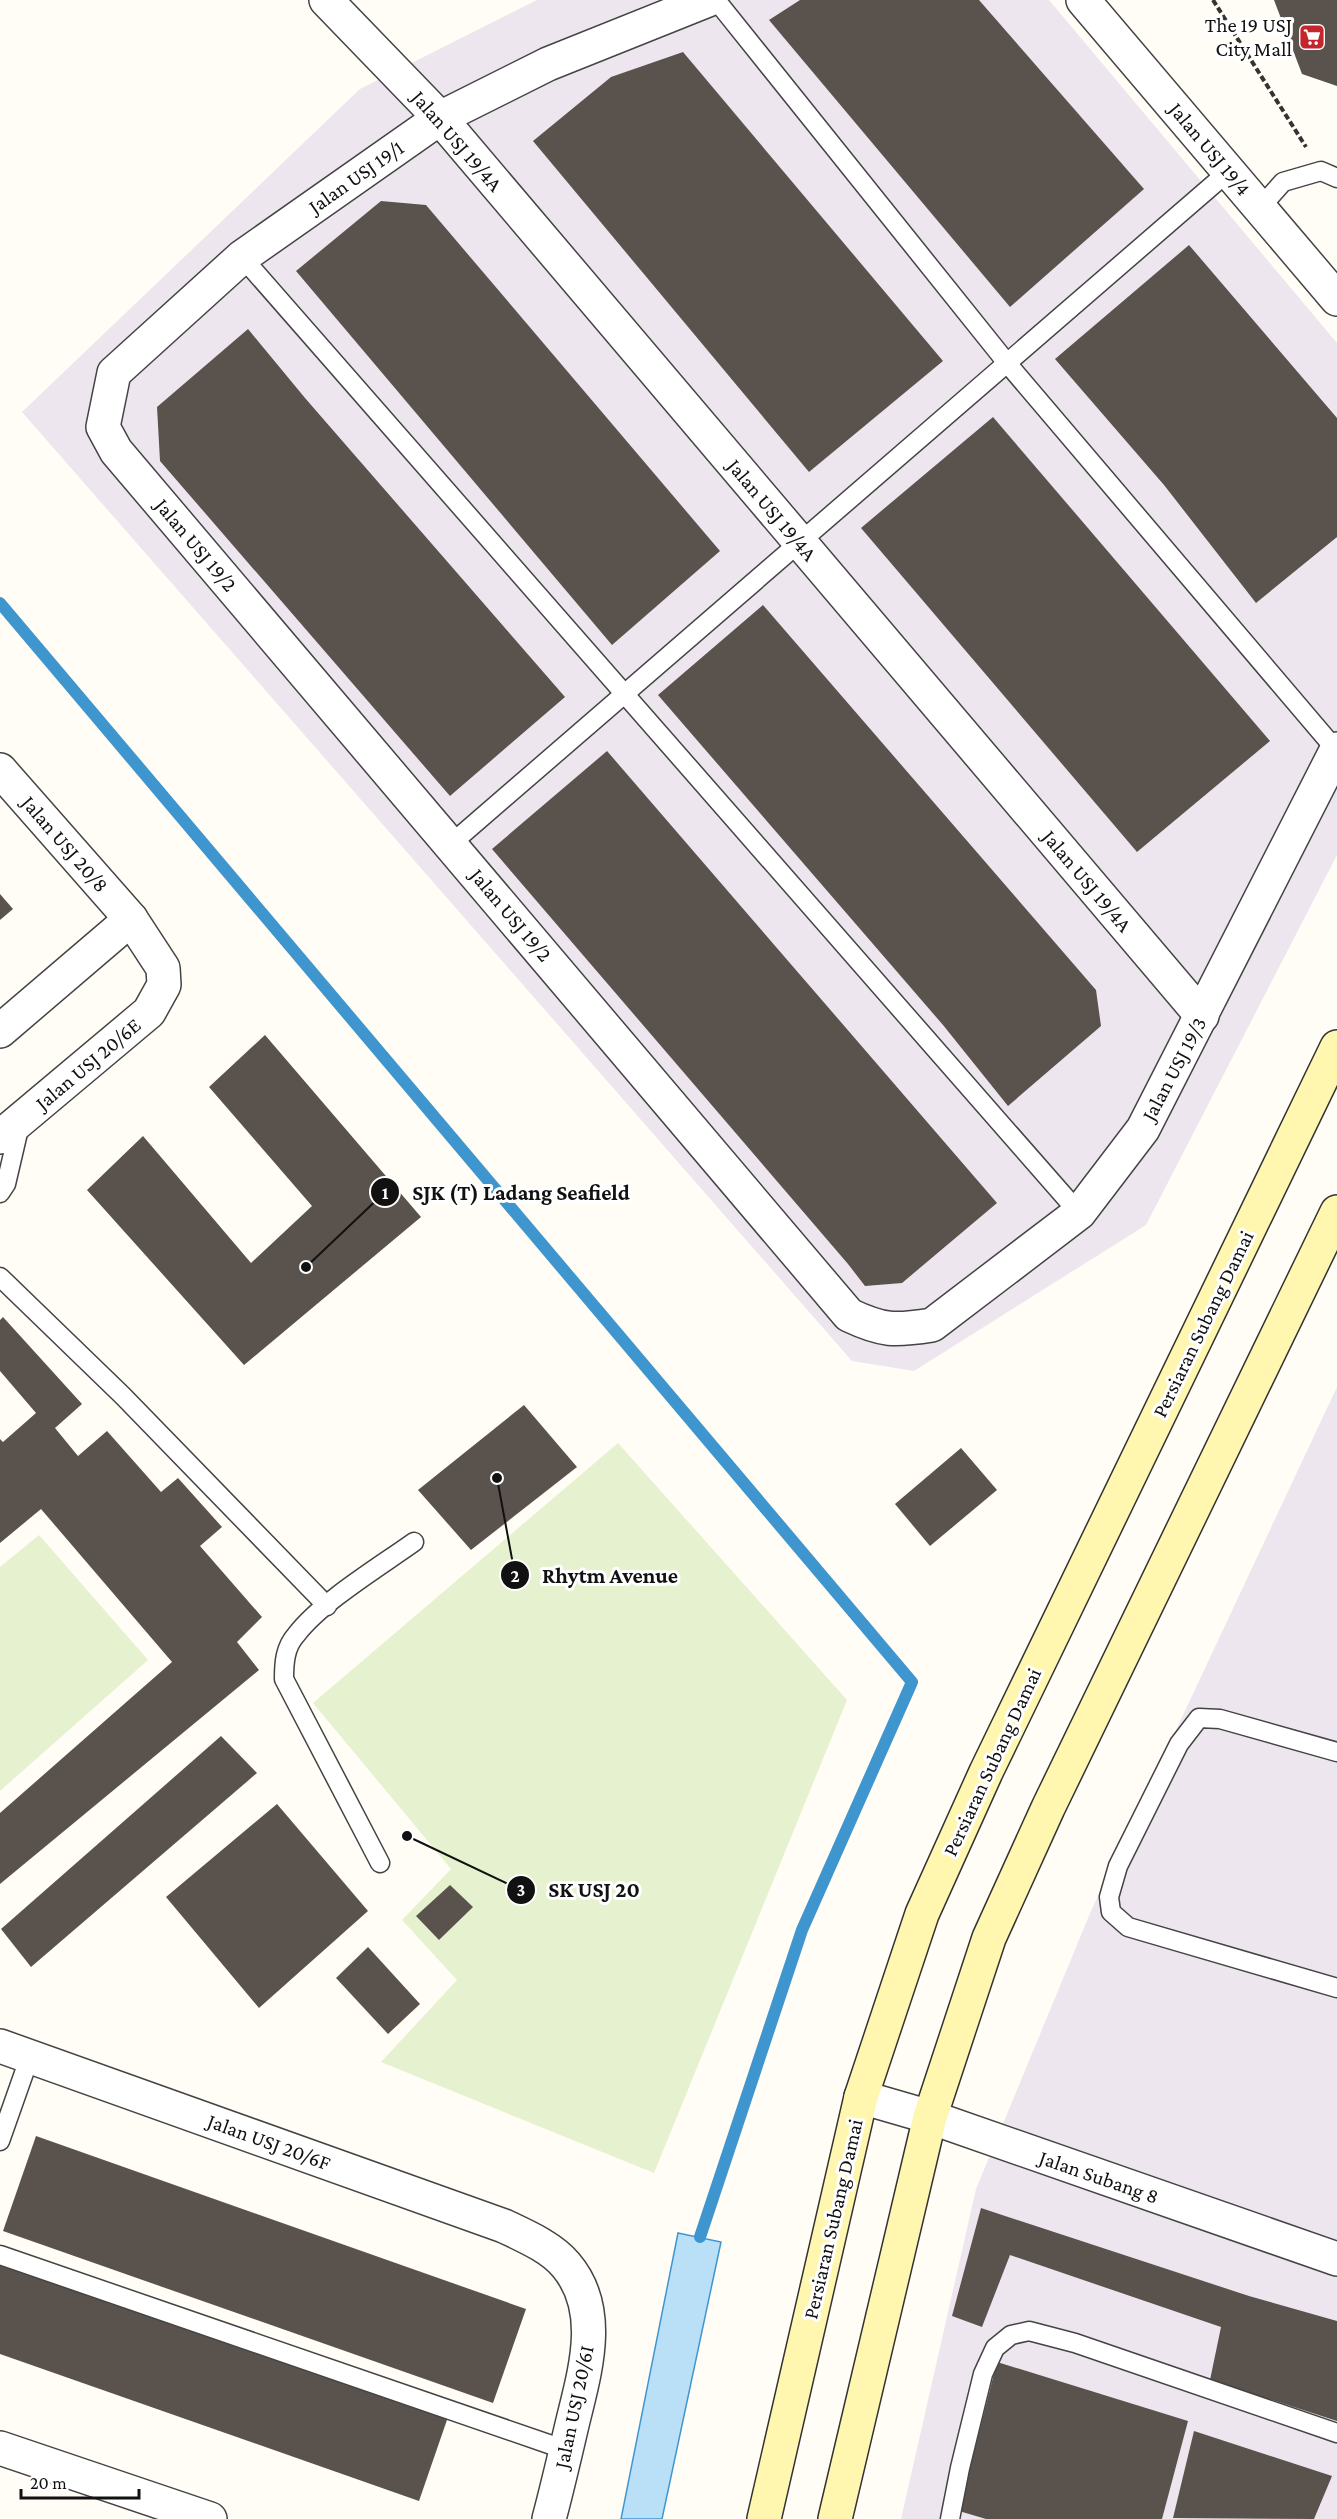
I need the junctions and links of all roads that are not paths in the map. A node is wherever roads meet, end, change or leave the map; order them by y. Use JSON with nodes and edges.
{"nodes":[{"id":1,"x":708,"y":0,"type":"edge"},
{"id":2,"x":716,"y":0,"type":"edge"},
{"id":3,"x":1083,"y":0,"type":"edge"},
{"id":4,"x":334,"y":3,"type":"edge"},
{"id":5,"x":440,"y":118,"type":"junction"},
{"id":6,"x":1229,"y":171,"type":"junction"},
{"id":7,"x":1329,"y":174,"type":"edge"},
{"id":8,"x":1260,"y":208,"type":"junction"},
{"id":9,"x":242,"y":257,"type":"junction"},
{"id":10,"x":1337,"y":299,"type":"edge"},
{"id":11,"x":1007,"y":363,"type":"junction"},
{"id":12,"x":116,"y":451,"type":"joint"},
{"id":13,"x":800,"y":543,"type":"junction"},
{"id":14,"x":624,"y":695,"type":"junction"},
{"id":15,"x":1337,"y":750,"type":"edge"},
{"id":16,"x":0,"y":770,"type":"edge"},
{"id":17,"x":451,"y":844,"type":"junction"},
{"id":18,"x":130,"y":919,"type":"junction"},
{"id":19,"x":1202,"y":1016,"type":"junction"},
{"id":20,"x":0,"y":1031,"type":"edge"},
{"id":21,"x":1337,"y":1047,"type":"edge"},
{"id":22,"x":10,"y":1128,"type":"edge"},
{"id":23,"x":0,"y":1193,"type":"edge"},
{"id":24,"x":1337,"y":1212,"type":"edge"},
{"id":25,"x":1079,"y":1213,"type":"junction"},
{"id":26,"x":0,"y":1277,"type":"edge"},
{"id":27,"x":932,"y":1325,"type":"joint"},
{"id":28,"x":414,"y":1542,"type":"dead end"},
{"id":29,"x":327,"y":1606,"type":"junction"},
{"id":30,"x":1337,"y":1752,"type":"edge"},
{"id":31,"x":380,"y":1863,"type":"dead end"},
{"id":32,"x":1337,"y":1988,"type":"edge"},
{"id":33,"x":15,"y":2051,"type":"edge"},
{"id":34,"x":861,"y":2097,"type":"junction"},
{"id":35,"x":930,"y":2117,"type":"junction"},
{"id":36,"x":0,"y":2141,"type":"edge"},
{"id":37,"x":536,"y":2242,"type":"joint"},
{"id":38,"x":0,"y":2255,"type":"edge"},
{"id":39,"x":1337,"y":2259,"type":"edge"},
{"id":40,"x":1337,"y":2433,"type":"edge"},
{"id":41,"x":0,"y":2448,"type":"edge"},
{"id":42,"x":566,"y":2450,"type":"junction"},
{"id":43,"x":210,"y":2519,"type":"edge"},
{"id":44,"x":549,"y":2519,"type":"edge"},
{"id":45,"x":765,"y":2519,"type":"edge"},
{"id":46,"x":834,"y":2519,"type":"edge"},
{"id":47,"x":950,"y":2519,"type":"edge"}],
"edges":[{"from":1,"to":5,"type":"street","name":"Jalan USJ 19/1"},
{"from":2,"to":11,"type":"lane"},
{"from":3,"to":6,"type":"street","name":"Jalan USJ 19/4"},
{"from":4,"to":5,"type":"street","name":"Jalan USJ 19/4A"},
{"from":5,"to":9,"type":"street","name":"Jalan USJ 19/1"},
{"from":5,"to":13,"type":"street","name":"Jalan USJ 19/4A"},
{"from":6,"to":8,"type":"street","name":"Jalan USJ 19/4"},
{"from":6,"to":11,"type":"lane"},
{"from":7,"to":8,"type":"lane"},
{"from":8,"to":10,"type":"street","name":"Jalan USJ 19/4"},
{"from":9,"to":12,"type":"street","name":"Jalan USJ 19/1"},
{"from":9,"to":14,"type":"lane"},
{"from":11,"to":13,"type":"lane"},
{"from":11,"to":15,"type":"lane"},
{"from":12,"to":17,"type":"street","name":"Jalan USJ 19/2"},
{"from":13,"to":14,"type":"lane"},
{"from":13,"to":19,"type":"street","name":"Jalan USJ 19/4A"},
{"from":14,"to":17,"type":"lane"},
{"from":14,"to":25,"type":"lane"},
{"from":15,"to":19,"type":"street","name":"Jalan USJ 19/3"},
{"from":16,"to":18,"type":"street","name":"Jalan USJ 20/8"},
{"from":17,"to":27,"type":"street","name":"Jalan USJ 19/2"},
{"from":18,"to":20,"type":"street"},
{"from":18,"to":22,"type":"street","name":"Jalan USJ 20/6E"},
{"from":19,"to":25,"type":"street","name":"Jalan USJ 19/3"},
{"from":21,"to":34,"type":"street","name":"Persiaran Subang Damai"},
{"from":22,"to":23,"type":"lane"},
{"from":24,"to":35,"type":"street"},
{"from":25,"to":27,"type":"street","name":"Jalan USJ 19/3"},
{"from":26,"to":29,"type":"lane"},
{"from":28,"to":29,"type":"lane"},
{"from":29,"to":31,"type":"lane"},
{"from":30,"to":32,"type":"lane"},
{"from":33,"to":36,"type":"lane"},
{"from":33,"to":37,"type":"street","name":"Jalan USJ 20/6F"},
{"from":34,"to":35,"type":"street","name":"Jalan Subang 8"},
{"from":34,"to":45,"type":"street","name":"Persiaran Subang Damai"},
{"from":35,"to":39,"type":"street","name":"Jalan Subang 8"},
{"from":35,"to":46,"type":"street"},
{"from":37,"to":42,"type":"street","name":"Jalan USJ 20/6I"},
{"from":38,"to":42,"type":"lane"},
{"from":40,"to":47,"type":"lane"},
{"from":41,"to":43,"type":"street"},
{"from":42,"to":44,"type":"street","name":"Jalan USJ 20/6I"}]}
